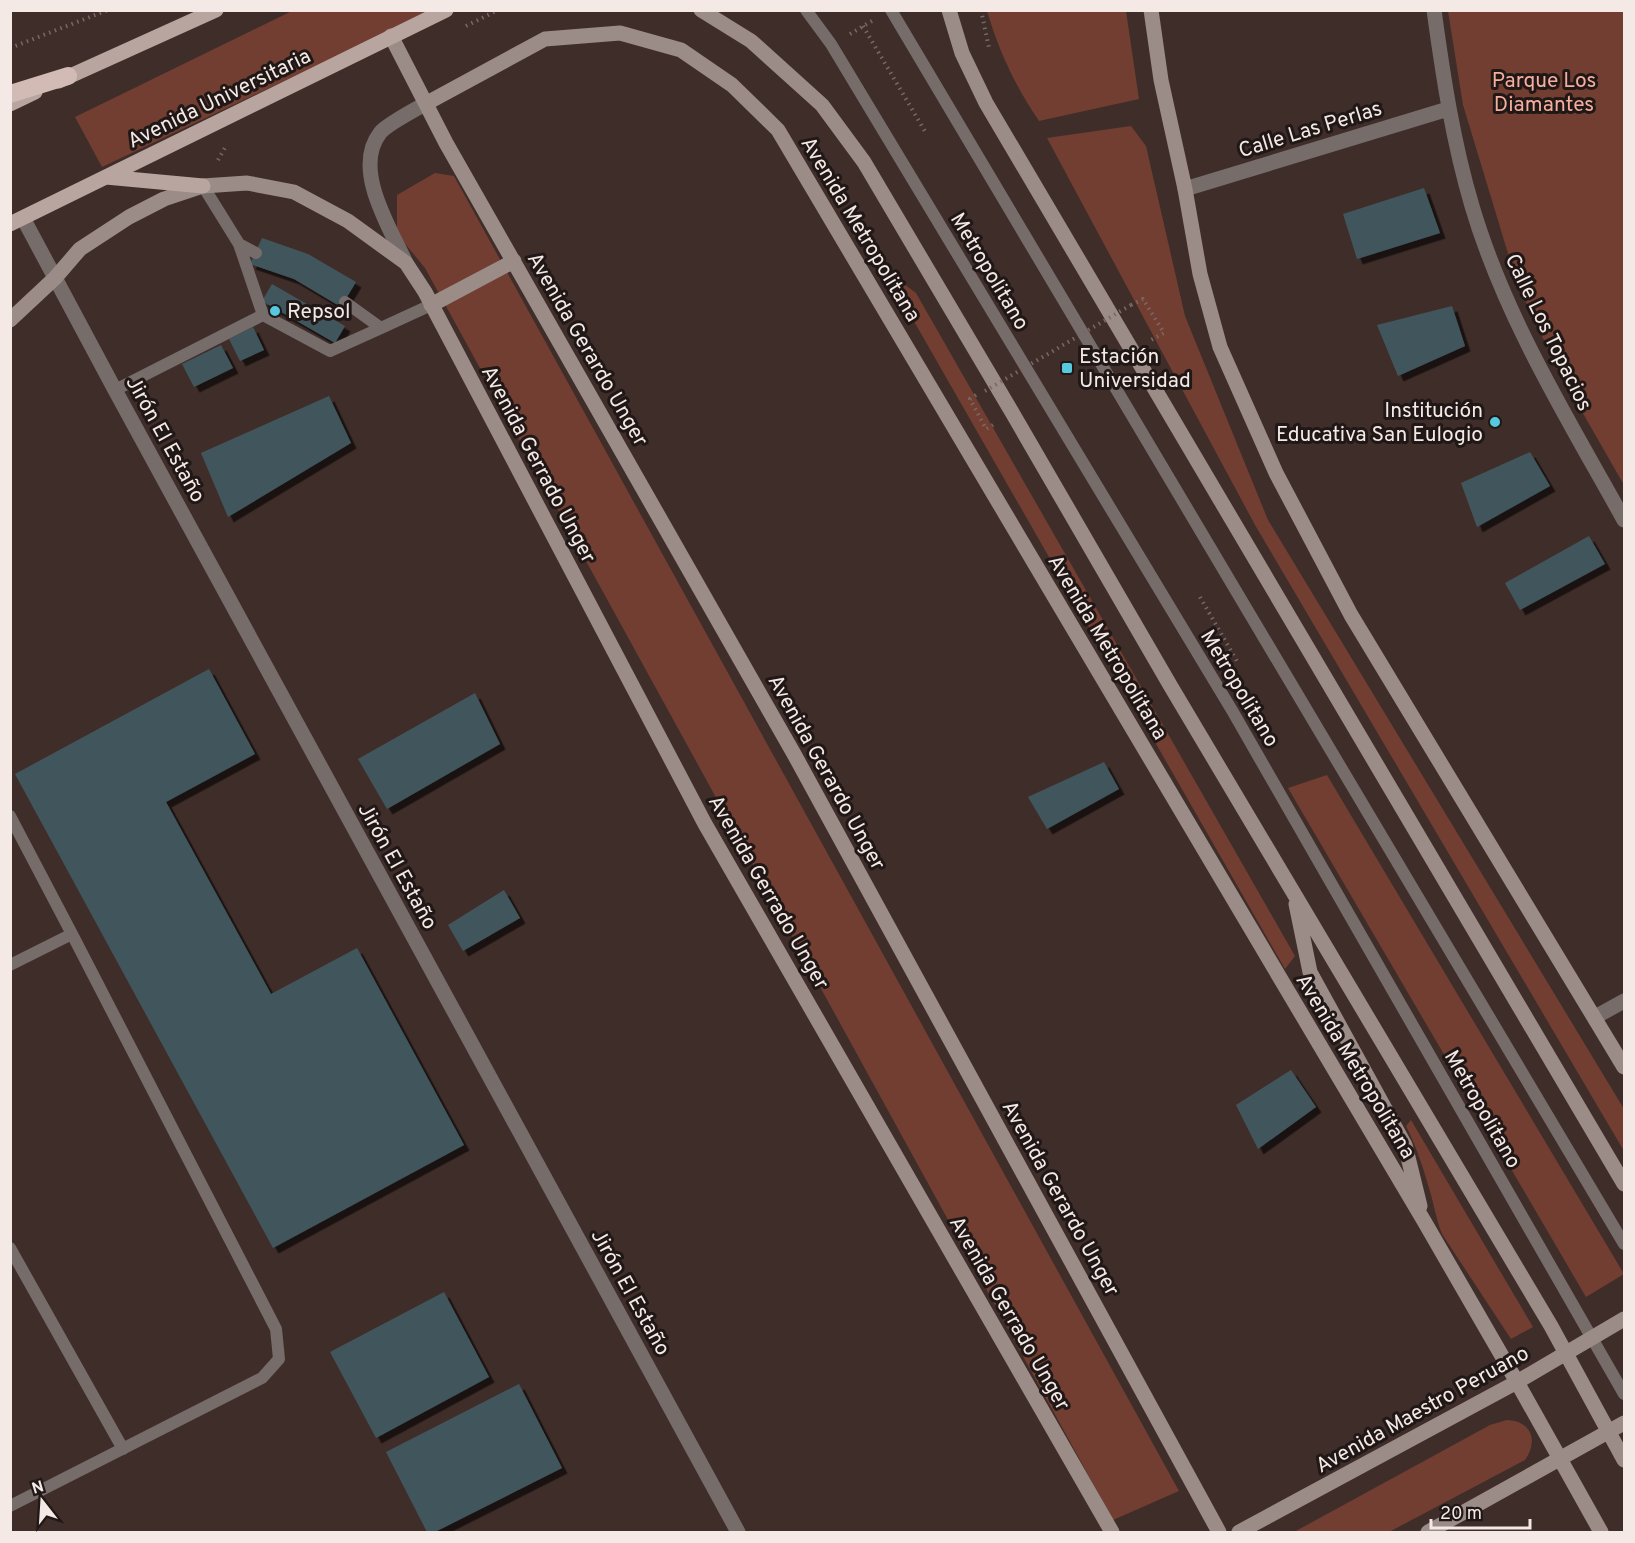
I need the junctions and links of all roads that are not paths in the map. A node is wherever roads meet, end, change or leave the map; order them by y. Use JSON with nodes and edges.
{"nodes":[{"id":1,"x":216,"y":10,"type":"edge"},
{"id":2,"x":446,"y":10,"type":"edge"},
{"id":3,"x":701,"y":10,"type":"edge"},
{"id":4,"x":806,"y":10,"type":"edge"},
{"id":5,"x":891,"y":10,"type":"edge"},
{"id":6,"x":949,"y":10,"type":"edge"},
{"id":7,"x":1151,"y":10,"type":"edge"},
{"id":8,"x":1434,"y":10,"type":"edge"},
{"id":9,"x":391,"y":36,"type":"junction"},
{"id":10,"x":68,"y":76,"type":"junction"},
{"id":11,"x":10,"y":94,"type":"edge"},
{"id":12,"x":427,"y":103,"type":"junction"},
{"id":13,"x":10,"y":104,"type":"edge"},
{"id":14,"x":1448,"y":109,"type":"junction"},
{"id":15,"x":106,"y":177,"type":"junction"},
{"id":16,"x":203,"y":186,"type":"junction"},
{"id":17,"x":1185,"y":189,"type":"junction"},
{"id":18,"x":17,"y":221,"type":"edge"},
{"id":19,"x":239,"y":244,"type":"junction"},
{"id":20,"x":256,"y":252,"type":"dead end"},
{"id":21,"x":514,"y":261,"type":"junction"},
{"id":22,"x":406,"y":263,"type":"junction"},
{"id":23,"x":55,"y":278,"type":"junction"},
{"id":24,"x":345,"y":302,"type":"dead end"},
{"id":25,"x":431,"y":305,"type":"junction"},
{"id":26,"x":263,"y":315,"type":"junction"},
{"id":27,"x":10,"y":320,"type":"edge"},
{"id":28,"x":381,"y":328,"type":"junction"},
{"id":29,"x":115,"y":390,"type":"junction"},
{"id":30,"x":1624,"y":520,"type":"edge"},
{"id":31,"x":10,"y":816,"type":"edge"},
{"id":32,"x":1294,"y":892,"type":"junction"},
{"id":33,"x":72,"y":934,"type":"junction"},
{"id":34,"x":10,"y":965,"type":"edge"},
{"id":35,"x":1624,"y":1001,"type":"edge"},
{"id":36,"x":1595,"y":1017,"type":"junction"},
{"id":37,"x":1624,"y":1067,"type":"edge"},
{"id":38,"x":1624,"y":1184,"type":"edge"},
{"id":39,"x":1424,"y":1221,"type":"junction"},
{"id":40,"x":1624,"y":1244,"type":"edge"},
{"id":41,"x":10,"y":1248,"type":"edge"},
{"id":42,"x":1624,"y":1319,"type":"edge"},
{"id":43,"x":1592,"y":1338,"type":"junction"},
{"id":44,"x":1567,"y":1354,"type":"junction"},
{"id":45,"x":1517,"y":1382,"type":"junction"},
{"id":46,"x":1624,"y":1394,"type":"edge"},
{"id":47,"x":1624,"y":1423,"type":"edge"},
{"id":48,"x":1609,"y":1432,"type":"junction"},
{"id":49,"x":123,"y":1449,"type":"junction"},
{"id":50,"x":1560,"y":1459,"type":"junction"},
{"id":51,"x":1624,"y":1460,"type":"edge"},
{"id":52,"x":10,"y":1506,"type":"edge"},
{"id":53,"x":738,"y":1533,"type":"edge"},
{"id":54,"x":1112,"y":1533,"type":"edge"},
{"id":55,"x":1219,"y":1533,"type":"edge"},
{"id":56,"x":1239,"y":1533,"type":"edge"},
{"id":57,"x":1428,"y":1533,"type":"edge"},
{"id":58,"x":1601,"y":1533,"type":"edge"}],
"edges":[{"from":1,"to":10,"type":"main road"},
{"from":2,"to":9,"type":"main road","name":"Avenida Universitaria"},
{"from":3,"to":32,"type":"main road","name":"Avenida Metropolitana"},
{"from":4,"to":43,"type":"lane","name":"Metropolitano"},
{"from":5,"to":40,"type":"lane"},
{"from":6,"to":38,"type":"main road"},
{"from":7,"to":17,"type":"main road"},
{"from":8,"to":14,"type":"street","name":"Calle Los Topacios"},
{"from":9,"to":12,"type":"main road","name":"Avenida Gerardo Unger"},
{"from":9,"to":15,"type":"main road","name":"Avenida Universitaria"},
{"from":10,"to":11,"type":"highway"},
{"from":10,"to":13,"type":"main road"},
{"from":12,"to":21,"type":"main road","name":"Avenida Gerardo Unger"},
{"from":12,"to":22,"type":"street","name":"Avenida Gerrado Unger"},
{"from":12,"to":39,"type":"main road","name":"Avenida Metropolitana"},
{"from":14,"to":17,"type":"street","name":"Calle Las Perlas"},
{"from":14,"to":30,"type":"street","name":"Calle Los Topacios"},
{"from":15,"to":16,"type":"main road"},
{"from":15,"to":18,"type":"main road","name":"Avenida Universitaria"},
{"from":16,"to":19,"type":"lane"},
{"from":16,"to":22,"type":"main road","name":"Avenida Gerrado Unger"},
{"from":16,"to":23,"type":"main road","name":"Avenida Gerrado Unger"},
{"from":17,"to":36,"type":"main road"},
{"from":18,"to":23,"type":"street","name":"Jirón El Estaño"},
{"from":19,"to":20,"type":"lane"},
{"from":19,"to":26,"type":"lane"},
{"from":21,"to":25,"type":"main road"},
{"from":21,"to":55,"type":"main road","name":"Avenida Gerardo Unger"},
{"from":22,"to":25,"type":"main road","name":"Avenida Gerrado Unger"},
{"from":23,"to":27,"type":"main road","name":"Avenida Gerrado Unger"},
{"from":23,"to":29,"type":"street","name":"Jirón El Estaño"},
{"from":24,"to":28,"type":"lane"},
{"from":25,"to":28,"type":"lane"},
{"from":25,"to":54,"type":"main road","name":"Avenida Gerrado Unger"},
{"from":26,"to":28,"type":"lane"},
{"from":26,"to":29,"type":"lane"},
{"from":29,"to":53,"type":"street","name":"Jirón El Estaño"},
{"from":31,"to":33,"type":"lane"},
{"from":32,"to":39,"type":"main road"},
{"from":32,"to":44,"type":"main road","name":"Avenida Metropolitana"},
{"from":33,"to":34,"type":"lane"},
{"from":33,"to":49,"type":"lane"},
{"from":35,"to":36,"type":"street"},
{"from":36,"to":37,"type":"main road"},
{"from":39,"to":45,"type":"main road","name":"Avenida Metropolitana"},
{"from":41,"to":49,"type":"lane"},
{"from":42,"to":43,"type":"main road","name":"Avenida Maestro Peruano"},
{"from":43,"to":44,"type":"main road","name":"Avenida Maestro Peruano"},
{"from":43,"to":46,"type":"lane","name":"Metropolitano"},
{"from":44,"to":45,"type":"main road","name":"Avenida Maestro Peruano"},
{"from":44,"to":48,"type":"main road","name":"Avenida Metropolitana"},
{"from":45,"to":50,"type":"main road","name":"Avenida Metropolitana"},
{"from":45,"to":56,"type":"main road","name":"Avenida Maestro Peruano"},
{"from":47,"to":48,"type":"main road"},
{"from":48,"to":50,"type":"main road"},
{"from":48,"to":51,"type":"main road","name":"Avenida Metropolitana"},
{"from":49,"to":52,"type":"lane"},
{"from":50,"to":57,"type":"main road"},
{"from":50,"to":58,"type":"main road","name":"Avenida Metropolitana"}]}
